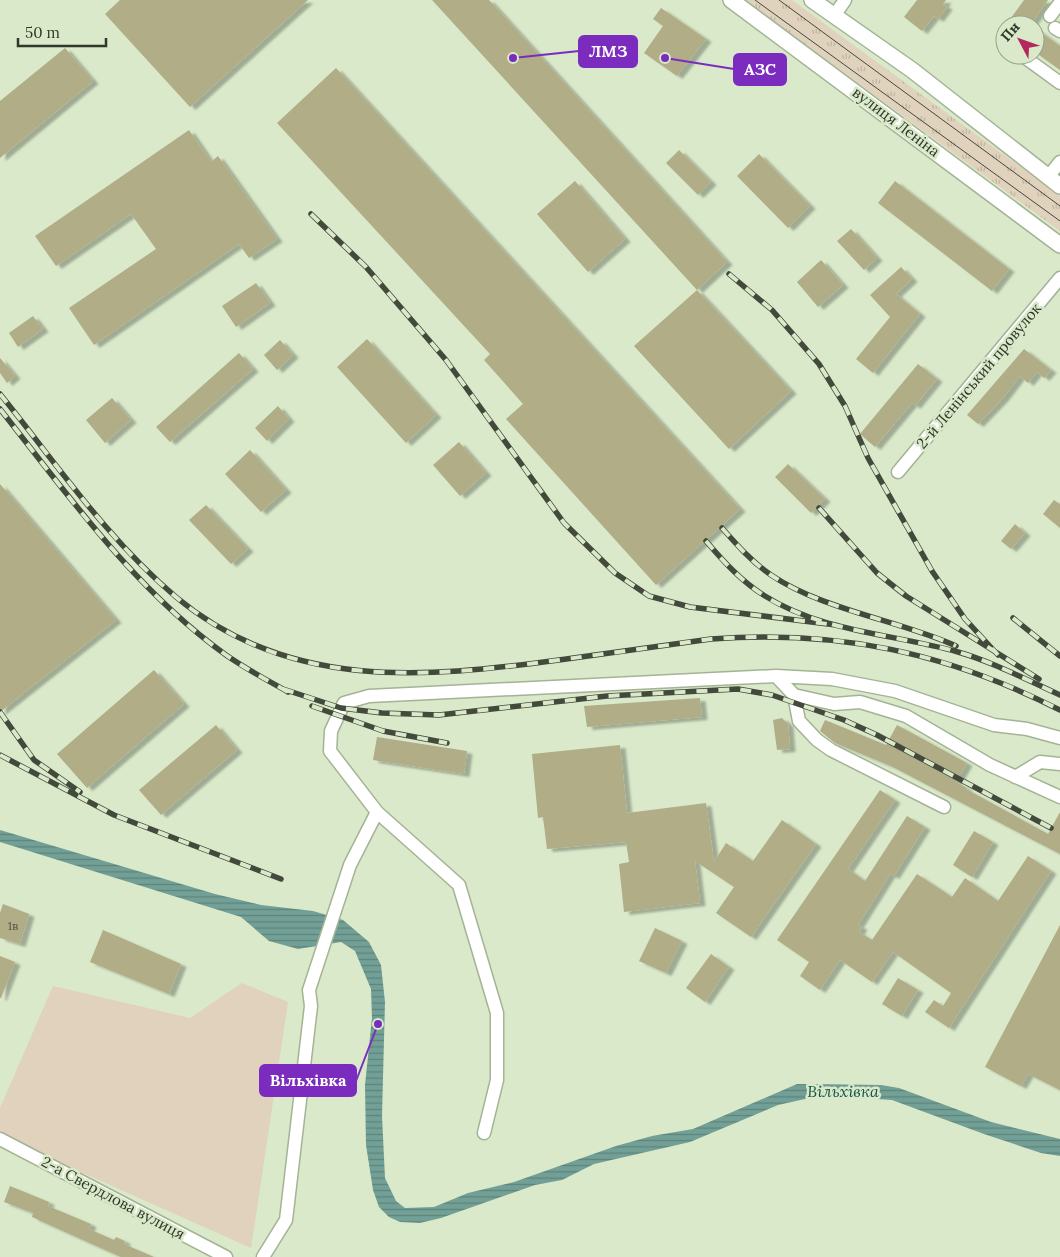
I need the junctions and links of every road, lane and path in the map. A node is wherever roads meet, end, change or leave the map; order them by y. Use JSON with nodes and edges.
{"nodes":[{"id":1,"x":731,"y":0,"type":"edge"},
{"id":2,"x":812,"y":0,"type":"edge"},
{"id":3,"x":845,"y":0,"type":"edge"},
{"id":4,"x":1060,"y":2,"type":"edge"},
{"id":5,"x":834,"y":16,"type":"junction"},
{"id":6,"x":1055,"y":25,"type":"edge"},
{"id":7,"x":1035,"y":65,"type":"edge"},
{"id":8,"x":1060,"y":83,"type":"edge"},
{"id":9,"x":1060,"y":162,"type":"edge"},
{"id":10,"x":1054,"y":181,"type":"edge"},
{"id":11,"x":1060,"y":245,"type":"edge"},
{"id":12,"x":1060,"y":278,"type":"edge"},
{"id":13,"x":898,"y":472,"type":"dead end"},
{"id":14,"x":776,"y":676,"type":"junction"},
{"id":15,"x":794,"y":695,"type":"junction"},
{"id":16,"x":1060,"y":738,"type":"edge"},
{"id":17,"x":1060,"y":764,"type":"edge"},
{"id":18,"x":1016,"y":777,"type":"junction"},
{"id":19,"x":1060,"y":797,"type":"edge"},
{"id":20,"x":944,"y":807,"type":"dead end"},
{"id":21,"x":377,"y":812,"type":"junction"},
{"id":22,"x":484,"y":1133,"type":"dead end"},
{"id":23,"x":0,"y":1139,"type":"edge"},
{"id":24,"x":226,"y":1257,"type":"edge"},
{"id":25,"x":263,"y":1257,"type":"edge"}],
"edges":[{"from":1,"to":11,"type":"main road","name":"вулиця Леніна"},
{"from":2,"to":5,"type":"main road"},
{"from":3,"to":5,"type":"street"},
{"from":4,"to":6,"type":"street"},
{"from":5,"to":10,"type":"main road"},
{"from":7,"to":8,"type":"street"},
{"from":9,"to":10,"type":"street"},
{"from":12,"to":13,"type":"street","name":"2-й Ленінський провулок"},
{"from":14,"to":15,"type":"street"},
{"from":14,"to":16,"type":"street"},
{"from":14,"to":21,"type":"street"},
{"from":15,"to":18,"type":"street"},
{"from":15,"to":20,"type":"street"},
{"from":17,"to":18,"type":"street"},
{"from":18,"to":19,"type":"street"},
{"from":21,"to":22,"type":"street"},
{"from":21,"to":25,"type":"street"},
{"from":23,"to":24,"type":"street","name":"2-а Свердлова вулиця"}]}
